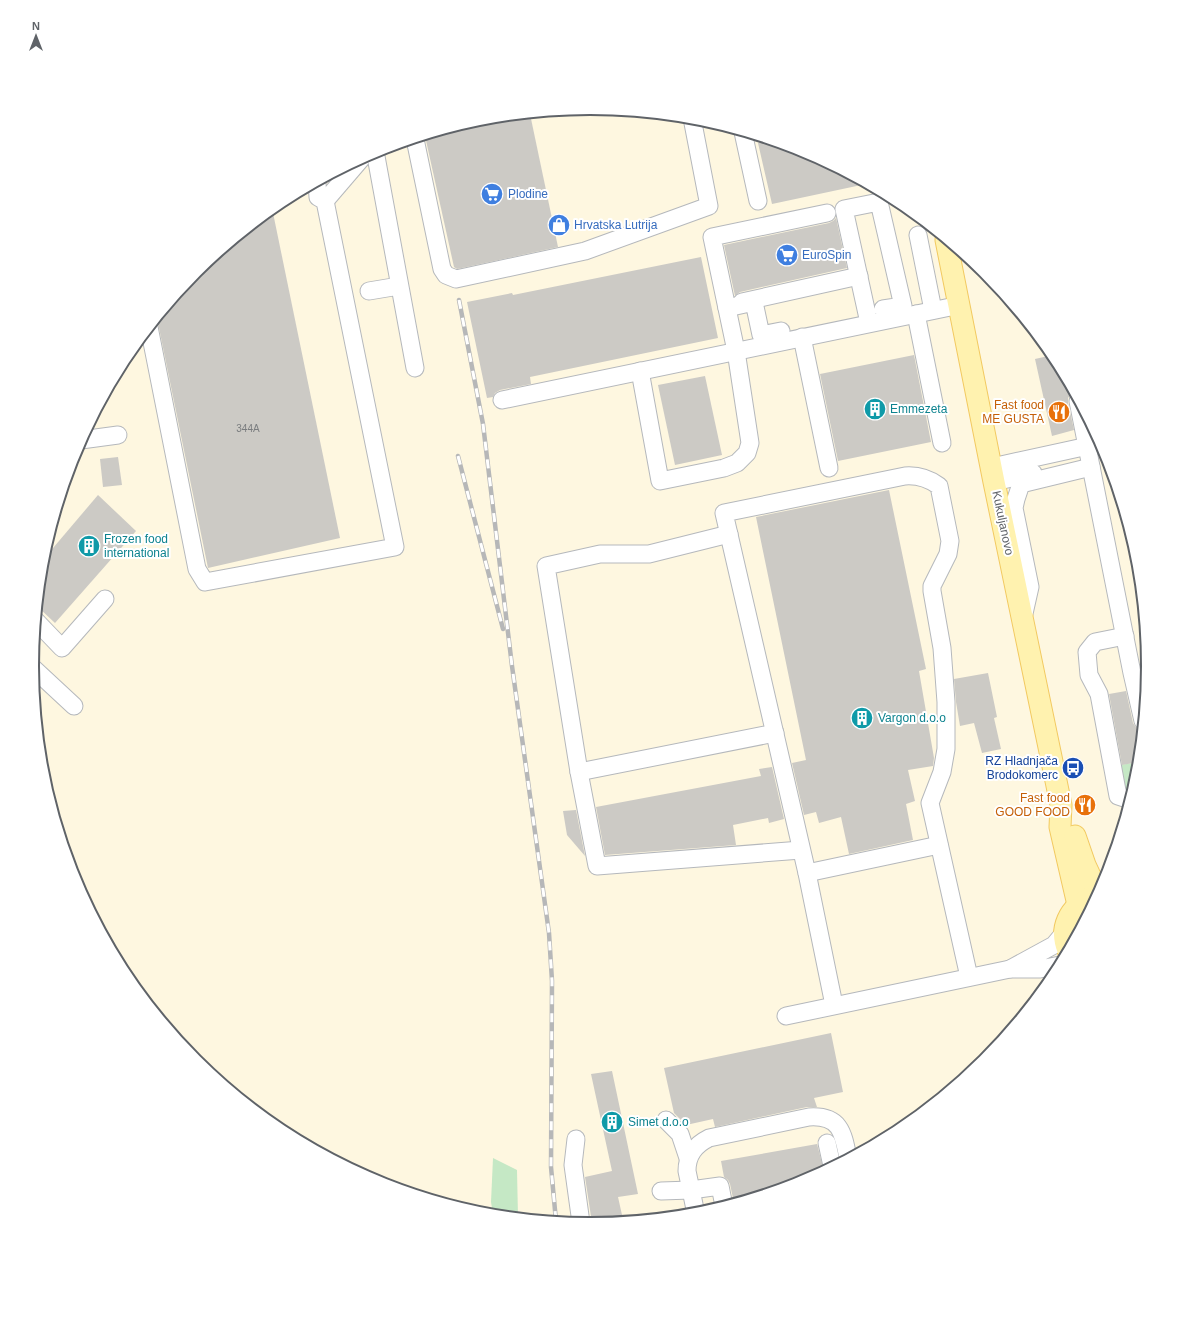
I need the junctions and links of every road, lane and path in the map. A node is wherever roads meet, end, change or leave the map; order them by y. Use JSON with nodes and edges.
{"nodes":[{"id":1,"x":693,"y":125,"type":"edge"},
{"id":2,"x":744,"y":137,"type":"edge"},
{"id":3,"x":416,"y":143,"type":"edge"},
{"id":4,"x":371,"y":161,"type":"edge"},
{"id":5,"x":359,"y":166,"type":"edge"},
{"id":6,"x":317,"y":188,"type":"edge"},
{"id":7,"x":325,"y":201,"type":"junction"},
{"id":8,"x":758,"y":201,"type":"dead end"},
{"id":9,"x":827,"y":213,"type":"dead end"},
{"id":10,"x":918,"y":235,"type":"dead end"},
{"id":11,"x":948,"y":248,"type":"edge"},
{"id":12,"x":859,"y":276,"type":"junction"},
{"id":13,"x":399,"y":286,"type":"junction"},
{"id":14,"x":370,"y":291,"type":"dead end"},
{"id":15,"x":960,"y":305,"type":"junction"},
{"id":16,"x":726,"y":307,"type":"junction"},
{"id":17,"x":933,"y":310,"type":"junction"},
{"id":18,"x":916,"y":314,"type":"junction"},
{"id":19,"x":868,"y":318,"type":"junction"},
{"id":20,"x":151,"y":333,"type":"edge"},
{"id":21,"x":802,"y":337,"type":"junction"},
{"id":22,"x":736,"y":350,"type":"junction"},
{"id":23,"x":415,"y":368,"type":"dead end"},
{"id":24,"x":640,"y":371,"type":"junction"},
{"id":25,"x":502,"y":400,"type":"dead end"},
{"id":26,"x":1081,"y":417,"type":"edge"},
{"id":27,"x":118,"y":435,"type":"dead end"},
{"id":28,"x":88,"y":439,"type":"edge"},
{"id":29,"x":942,"y":443,"type":"dead end"},
{"id":30,"x":1089,"y":453,"type":"junction"},
{"id":31,"x":829,"y":468,"type":"dead end"},
{"id":32,"x":992,"y":469,"type":"junction"},
{"id":33,"x":729,"y":534,"type":"junction"},
{"id":34,"x":105,"y":599,"type":"dead end"},
{"id":35,"x":1022,"y":618,"type":"junction"},
{"id":36,"x":40,"y":626,"type":"edge"},
{"id":37,"x":1124,"y":636,"type":"junction"},
{"id":38,"x":39,"y":674,"type":"edge"},
{"id":39,"x":1140,"y":705,"type":"edge"},
{"id":40,"x":74,"y":706,"type":"dead end"},
{"id":41,"x":775,"y":734,"type":"junction"},
{"id":42,"x":579,"y":772,"type":"junction"},
{"id":43,"x":1124,"y":798,"type":"edge"},
{"id":44,"x":1061,"y":805,"type":"junction"},
{"id":45,"x":939,"y":845,"type":"junction"},
{"id":46,"x":802,"y":850,"type":"junction"},
{"id":47,"x":807,"y":873,"type":"junction"},
{"id":48,"x":1095,"y":887,"type":"edge"},
{"id":49,"x":1087,"y":901,"type":"edge"},
{"id":50,"x":1066,"y":942,"type":"edge"},
{"id":51,"x":1051,"y":967,"type":"edge"},
{"id":52,"x":1010,"y":969,"type":"junction"},
{"id":53,"x":969,"y":977,"type":"junction"},
{"id":54,"x":834,"y":1005,"type":"junction"},
{"id":55,"x":786,"y":1016,"type":"dead end"},
{"id":56,"x":666,"y":1120,"type":"dead end"},
{"id":57,"x":576,"y":1139,"type":"dead end"},
{"id":58,"x":847,"y":1153,"type":"edge"},
{"id":59,"x":829,"y":1155,"type":"edge"},
{"id":60,"x":843,"y":1155,"type":"edge"},
{"id":61,"x":688,"y":1158,"type":"junction"},
{"id":62,"x":691,"y":1190,"type":"junction"},
{"id":63,"x":661,"y":1191,"type":"dead end"},
{"id":64,"x":723,"y":1200,"type":"edge"},
{"id":65,"x":694,"y":1206,"type":"edge"},
{"id":66,"x":581,"y":1217,"type":"edge"}],
"edges":[{"from":1,"to":3,"type":"street"},
{"from":2,"to":8,"type":"street"},
{"from":4,"to":13,"type":"street"},
{"from":5,"to":7,"type":"street"},
{"from":6,"to":7,"type":"street"},
{"from":7,"to":20,"type":"street"},
{"from":9,"to":16,"type":"street"},
{"from":10,"to":17,"type":"street"},
{"from":11,"to":15,"type":"main road","name":"Kukuljanovo"},
{"from":12,"to":16,"type":"street"},
{"from":12,"to":19,"type":"street"},
{"from":12,"to":19,"type":"street"},
{"from":13,"to":14,"type":"street"},
{"from":13,"to":23,"type":"street"},
{"from":15,"to":17,"type":"street"},
{"from":15,"to":32,"type":"main road","name":"Kukuljanovo"},
{"from":16,"to":19,"type":"street"},
{"from":16,"to":22,"type":"street"},
{"from":17,"to":18,"type":"street"},
{"from":18,"to":19,"type":"street"},
{"from":18,"to":29,"type":"street"},
{"from":19,"to":21,"type":"street"},
{"from":21,"to":22,"type":"street"},
{"from":21,"to":31,"type":"street"},
{"from":22,"to":24,"type":"street"},
{"from":22,"to":24,"type":"street"},
{"from":24,"to":25,"type":"street"},
{"from":26,"to":30,"type":"street"},
{"from":27,"to":28,"type":"street"},
{"from":30,"to":32,"type":"street"},
{"from":30,"to":32,"type":"street"},
{"from":30,"to":35,"type":"street"},
{"from":30,"to":37,"type":"street"},
{"from":32,"to":35,"type":"main road","name":"Kukuljanovo"},
{"from":33,"to":41,"type":"street"},
{"from":33,"to":42,"type":"street"},
{"from":33,"to":45,"type":"street"},
{"from":34,"to":36,"type":"street"},
{"from":35,"to":44,"type":"main road","name":"Kukuljanovo"},
{"from":37,"to":39,"type":"street"},
{"from":37,"to":43,"type":"street"},
{"from":38,"to":40,"type":"street"},
{"from":41,"to":42,"type":"street"},
{"from":41,"to":46,"type":"street"},
{"from":42,"to":46,"type":"street"},
{"from":44,"to":48,"type":"main road"},
{"from":44,"to":49,"type":"main road"},
{"from":45,"to":47,"type":"street"},
{"from":45,"to":53,"type":"street"},
{"from":46,"to":47,"type":"street"},
{"from":47,"to":54,"type":"street"},
{"from":49,"to":50,"type":"main road"},
{"from":50,"to":52,"type":"street"},
{"from":51,"to":52,"type":"street"},
{"from":52,"to":53,"type":"street"},
{"from":53,"to":54,"type":"street"},
{"from":54,"to":55,"type":"street"},
{"from":56,"to":61,"type":"street"},
{"from":57,"to":66,"type":"street"},
{"from":58,"to":61,"type":"street"},
{"from":59,"to":60,"type":"street"},
{"from":61,"to":62,"type":"street"},
{"from":62,"to":63,"type":"street"},
{"from":62,"to":64,"type":"street"},
{"from":62,"to":65,"type":"street"}]}
